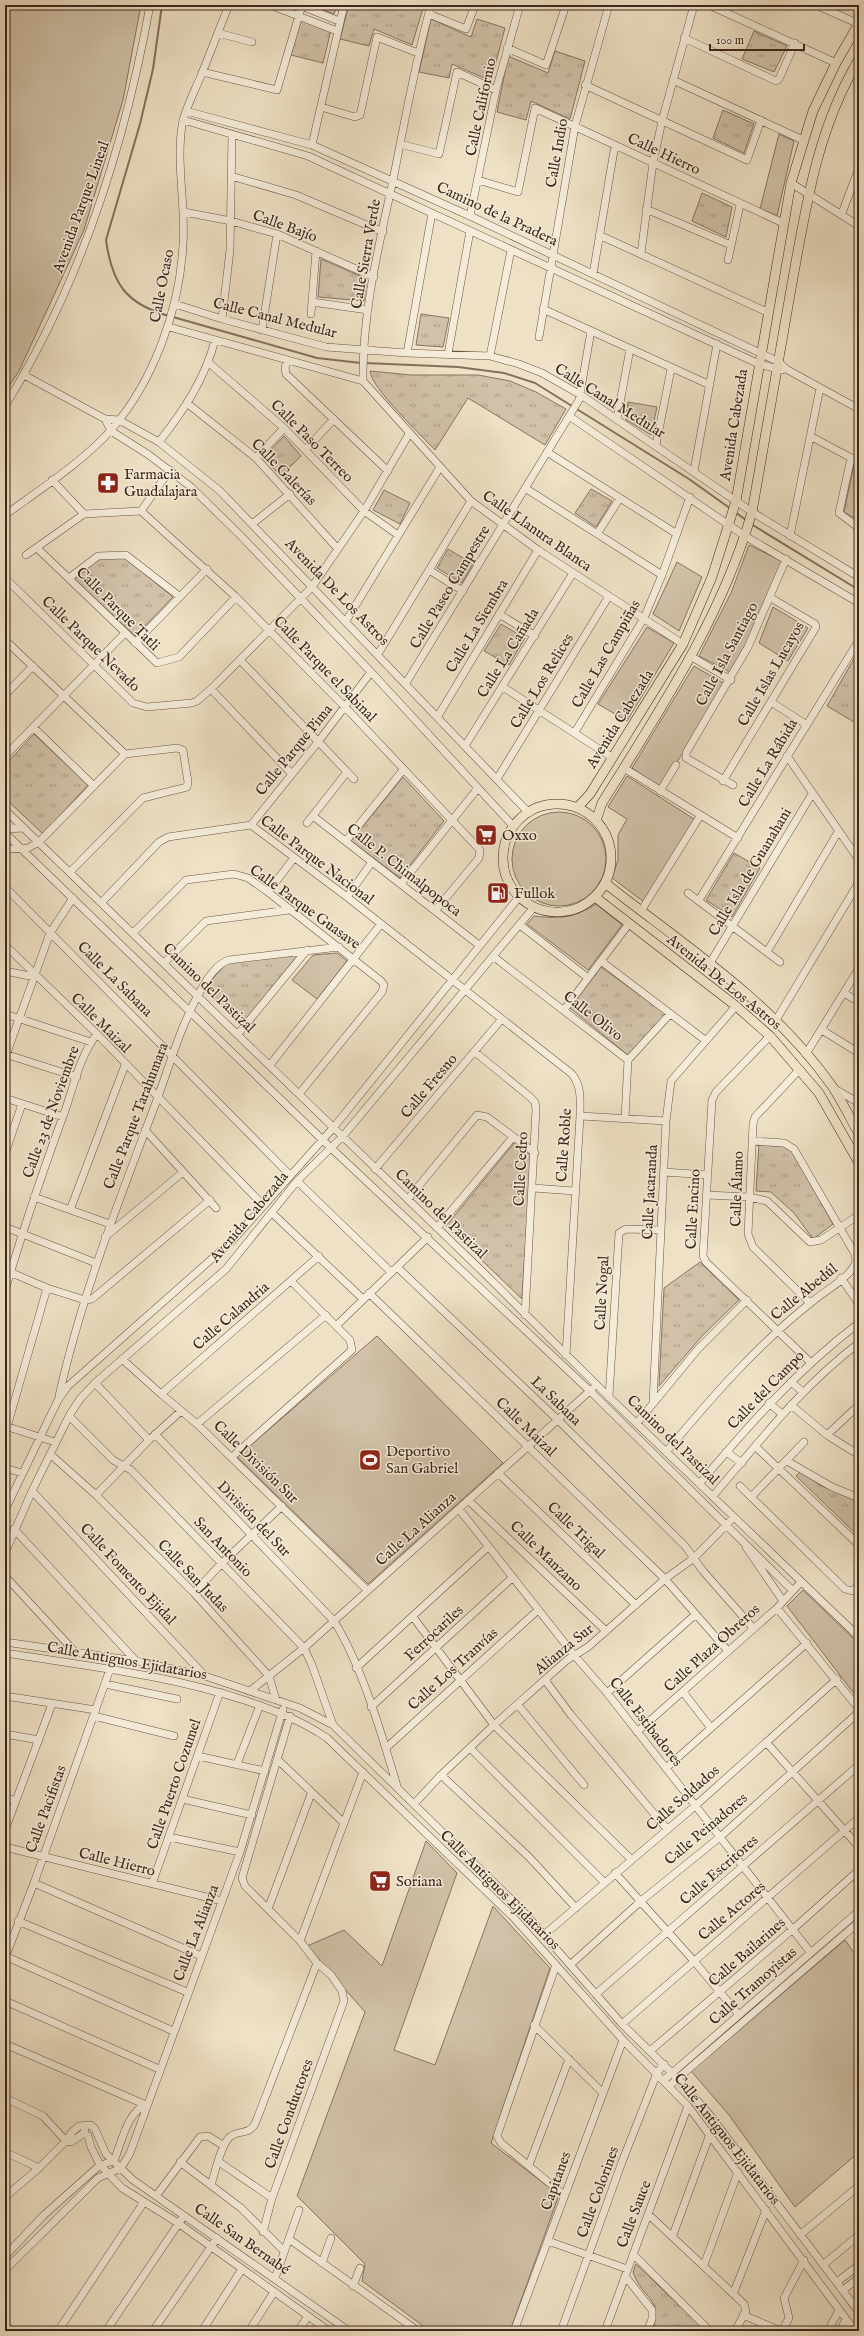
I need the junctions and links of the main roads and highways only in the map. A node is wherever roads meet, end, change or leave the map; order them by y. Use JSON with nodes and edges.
{"nodes":[{"id":1,"x":859,"y":24,"type":"edge"},
{"id":2,"x":859,"y":59,"type":"edge"},
{"id":3,"x":577,"y":808,"type":"junction"},
{"id":4,"x":596,"y":821,"type":"junction"},
{"id":5,"x":605,"y":883,"type":"junction"},
{"id":6,"x":595,"y":897,"type":"junction"},
{"id":7,"x":761,"y":1006,"type":"junction"},
{"id":8,"x":751,"y":1019,"type":"junction"},
{"id":9,"x":859,"y":1134,"type":"edge"},
{"id":10,"x":859,"y":1163,"type":"edge"}],
"edges":[{"from":1,"to":3,"type":"main road","name":"Avenida Cabezada"},
{"from":2,"to":4,"type":"main road","name":"Avenida Cabezada"},
{"from":3,"to":4,"type":"main road"},
{"from":3,"to":6,"type":"main road"},
{"from":4,"to":5,"type":"main road"},
{"from":5,"to":6,"type":"main road"},
{"from":5,"to":7,"type":"main road","name":"Avenida De Los Astros"},
{"from":6,"to":8,"type":"main road","name":"Avenida De Los Astros"},
{"from":7,"to":8,"type":"main road"},
{"from":7,"to":9,"type":"main road","name":"Avenida De Los Astros"},
{"from":8,"to":10,"type":"main road","name":"Avenida De Los Astros"}]}
